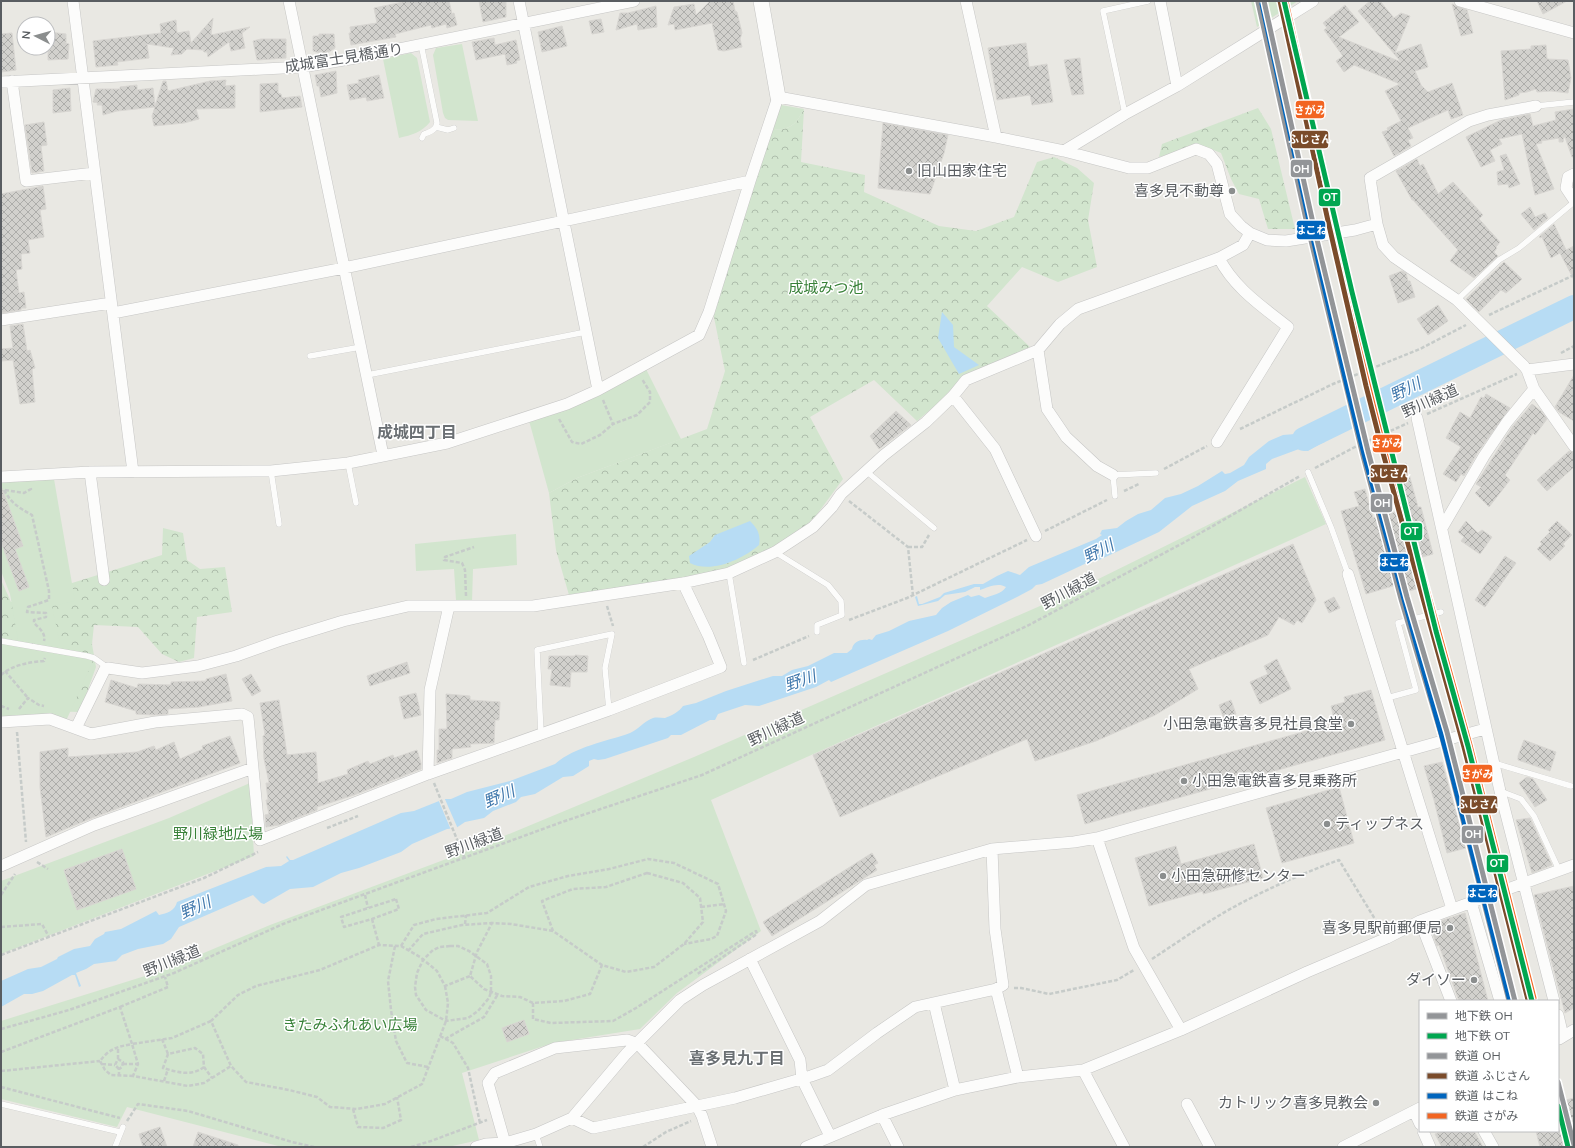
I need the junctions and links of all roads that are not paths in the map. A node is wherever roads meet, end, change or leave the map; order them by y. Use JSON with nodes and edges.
{"nodes":[{"id":1,"x":73,"y":1,"type":"edge"},
{"id":2,"x":289,"y":1,"type":"edge"},
{"id":3,"x":519,"y":1,"type":"edge"},
{"id":4,"x":634,"y":1,"type":"edge"},
{"id":5,"x":761,"y":1,"type":"edge"},
{"id":6,"x":966,"y":1,"type":"edge"},
{"id":7,"x":1148,"y":1,"type":"edge"},
{"id":8,"x":1160,"y":1,"type":"edge"},
{"id":9,"x":1313,"y":1,"type":"edge"},
{"id":10,"x":1460,"y":1,"type":"edge"},
{"id":11,"x":524,"y":23,"type":"junction"},
{"id":12,"x":1574,"y":33,"type":"edge"},
{"id":13,"x":421,"y":44,"type":"junction"},
{"id":14,"x":302,"y":67,"type":"junction"},
{"id":15,"x":82,"y":79,"type":"junction"},
{"id":16,"x":6,"y":81,"type":"edge"},
{"id":17,"x":1177,"y":86,"type":"junction"},
{"id":18,"x":778,"y":97,"type":"junction"},
{"id":19,"x":1574,"y":102,"type":"edge"},
{"id":20,"x":1536,"y":106,"type":"joint"},
{"id":21,"x":1124,"y":114,"type":"junction"},
{"id":22,"x":436,"y":127,"type":"junction"},
{"id":23,"x":454,"y":128,"type":"dead end"},
{"id":24,"x":996,"y":137,"type":"junction"},
{"id":25,"x":422,"y":138,"type":"dead end"},
{"id":26,"x":1064,"y":152,"type":"junction"},
{"id":27,"x":94,"y":172,"type":"junction"},
{"id":28,"x":1574,"y":174,"type":"edge"},
{"id":29,"x":750,"y":181,"type":"junction"},
{"id":30,"x":1574,"y":201,"type":"edge"},
{"id":31,"x":564,"y":220,"type":"junction"},
{"id":32,"x":1377,"y":224,"type":"junction"},
{"id":33,"x":1250,"y":233,"type":"junction"},
{"id":34,"x":1219,"y":258,"type":"junction"},
{"id":35,"x":344,"y":268,"type":"junction"},
{"id":36,"x":1457,"y":300,"type":"junction"},
{"id":37,"x":112,"y":308,"type":"junction"},
{"id":38,"x":1,"y":320,"type":"edge"},
{"id":39,"x":586,"y":332,"type":"junction"},
{"id":40,"x":361,"y":347,"type":"junction"},
{"id":41,"x":1038,"y":350,"type":"junction"},
{"id":42,"x":310,"y":356,"type":"dead end"},
{"id":43,"x":1574,"y":364,"type":"edge"},
{"id":44,"x":1525,"y":368,"type":"junction"},
{"id":45,"x":366,"y":375,"type":"junction"},
{"id":46,"x":1534,"y":389,"type":"junction"},
{"id":47,"x":598,"y":390,"type":"junction"},
{"id":48,"x":953,"y":396,"type":"junction"},
{"id":49,"x":1417,"y":418,"type":"road end"},
{"id":50,"x":1217,"y":442,"type":"road end"},
{"id":51,"x":1574,"y":446,"type":"edge"},
{"id":52,"x":383,"y":455,"type":"junction"},
{"id":53,"x":348,"y":462,"type":"junction"},
{"id":54,"x":271,"y":471,"type":"junction"},
{"id":55,"x":865,"y":471,"type":"junction"},
{"id":56,"x":90,"y":472,"type":"junction"},
{"id":57,"x":133,"y":472,"type":"junction"},
{"id":58,"x":1308,"y":472,"type":"road end"},
{"id":59,"x":1156,"y":473,"type":"road end"},
{"id":60,"x":1113,"y":475,"type":"junction"},
{"id":61,"x":1,"y":477,"type":"edge"},
{"id":62,"x":1115,"y":496,"type":"road end"},
{"id":63,"x":356,"y":503,"type":"dead end"},
{"id":64,"x":279,"y":524,"type":"dead end"},
{"id":65,"x":934,"y":528,"type":"road end"},
{"id":66,"x":1442,"y":528,"type":"junction"},
{"id":67,"x":1036,"y":536,"type":"road end"},
{"id":68,"x":775,"y":552,"type":"junction"},
{"id":69,"x":729,"y":573,"type":"junction"},
{"id":70,"x":1348,"y":574,"type":"joint"},
{"id":71,"x":104,"y":580,"type":"dead end"},
{"id":72,"x":683,"y":583,"type":"junction"},
{"id":73,"x":449,"y":606,"type":"junction"},
{"id":74,"x":1441,"y":612,"type":"dead end"},
{"id":75,"x":817,"y":632,"type":"road end"},
{"id":76,"x":1,"y":641,"type":"edge"},
{"id":77,"x":744,"y":663,"type":"road end"},
{"id":78,"x":108,"y":668,"type":"junction"},
{"id":79,"x":1386,"y":698,"type":"junction"},
{"id":80,"x":609,"y":710,"type":"junction"},
{"id":81,"x":1,"y":722,"type":"edge"},
{"id":82,"x":76,"y":728,"type":"junction"},
{"id":83,"x":1485,"y":728,"type":"junction"},
{"id":84,"x":541,"y":733,"type":"junction"},
{"id":85,"x":1403,"y":752,"type":"junction"},
{"id":86,"x":1494,"y":763,"type":"junction"},
{"id":87,"x":254,"y":768,"type":"junction"},
{"id":88,"x":431,"y":778,"type":"junction"},
{"id":89,"x":1571,"y":786,"type":"dead end"},
{"id":90,"x":1500,"y":791,"type":"junction"},
{"id":91,"x":1098,"y":838,"type":"junction"},
{"id":92,"x":992,"y":849,"type":"junction"},
{"id":93,"x":1574,"y":865,"type":"edge"},
{"id":94,"x":1,"y":866,"type":"edge"},
{"id":95,"x":1559,"y":870,"type":"junction"},
{"id":96,"x":1524,"y":884,"type":"junction"},
{"id":97,"x":1471,"y":902,"type":"junction"},
{"id":98,"x":1452,"y":909,"type":"junction"},
{"id":99,"x":1420,"y":921,"type":"junction"},
{"id":100,"x":750,"y":959,"type":"junction"},
{"id":101,"x":1000,"y":987,"type":"junction"},
{"id":102,"x":1451,"y":1000,"type":"edge"},
{"id":103,"x":1500,"y":1000,"type":"edge"},
{"id":104,"x":1554,"y":1000,"type":"edge"},
{"id":105,"x":934,"y":1003,"type":"junction"},
{"id":106,"x":1559,"y":1023,"type":"edge"},
{"id":107,"x":1181,"y":1030,"type":"junction"},
{"id":108,"x":1574,"y":1030,"type":"edge"},
{"id":109,"x":1561,"y":1038,"type":"edge"},
{"id":110,"x":638,"y":1044,"type":"junction"},
{"id":111,"x":1083,"y":1070,"type":"junction"},
{"id":112,"x":1018,"y":1077,"type":"junction"},
{"id":113,"x":802,"y":1079,"type":"junction"},
{"id":114,"x":955,"y":1090,"type":"junction"},
{"id":115,"x":1,"y":1104,"type":"edge"},
{"id":116,"x":1187,"y":1104,"type":"dead end"},
{"id":117,"x":1417,"y":1110,"type":"edge"},
{"id":118,"x":699,"y":1111,"type":"junction"},
{"id":119,"x":882,"y":1115,"type":"junction"},
{"id":120,"x":572,"y":1118,"type":"junction"},
{"id":121,"x":1423,"y":1132,"type":"edge"},
{"id":122,"x":1485,"y":1132,"type":"edge"},
{"id":123,"x":536,"y":1134,"type":"junction"},
{"id":124,"x":830,"y":1136,"type":"junction"},
{"id":125,"x":505,"y":1143,"type":"junction"},
{"id":126,"x":115,"y":1147,"type":"edge"},
{"id":127,"x":476,"y":1147,"type":"edge"},
{"id":128,"x":540,"y":1147,"type":"edge"},
{"id":129,"x":712,"y":1147,"type":"edge"},
{"id":130,"x":806,"y":1147,"type":"edge"},
{"id":131,"x":898,"y":1147,"type":"edge"},
{"id":132,"x":1124,"y":1147,"type":"edge"},
{"id":133,"x":1210,"y":1147,"type":"edge"},
{"id":134,"x":1343,"y":1147,"type":"edge"},
{"id":135,"x":1430,"y":1147,"type":"edge"},
{"id":136,"x":1493,"y":1147,"type":"edge"}],
"edges":[{"from":1,"to":15,"type":"street"},
{"from":2,"to":14,"type":"street"},
{"from":3,"to":11,"type":"street"},
{"from":4,"to":11,"type":"street","name":"成城富士見橋通り"},
{"from":5,"to":18,"type":"street"},
{"from":6,"to":24,"type":"street"},
{"from":7,"to":21,"type":"lane"},
{"from":8,"to":17,"type":"street"},
{"from":9,"to":17,"type":"street"},
{"from":10,"to":12,"type":"street"},
{"from":11,"to":13,"type":"street","name":"成城富士見橋通り"},
{"from":11,"to":31,"type":"street"},
{"from":13,"to":14,"type":"street","name":"成城富士見橋通り"},
{"from":13,"to":22,"type":"lane"},
{"from":14,"to":15,"type":"street","name":"成城富士見橋通り"},
{"from":14,"to":35,"type":"street"},
{"from":15,"to":16,"type":"street","name":"成城富士見橋通り"},
{"from":15,"to":27,"type":"street"},
{"from":16,"to":27,"type":"street"},
{"from":17,"to":21,"type":"street"},
{"from":18,"to":24,"type":"street"},
{"from":18,"to":29,"type":"street"},
{"from":19,"to":20,"type":"lane"},
{"from":20,"to":32,"type":"street"},
{"from":21,"to":26,"type":"street"},
{"from":22,"to":23,"type":"lane"},
{"from":22,"to":25,"type":"lane"},
{"from":24,"to":26,"type":"street"},
{"from":26,"to":33,"type":"street"},
{"from":27,"to":37,"type":"street"},
{"from":28,"to":30,"type":"street"},
{"from":29,"to":31,"type":"street"},
{"from":29,"to":47,"type":"street"},
{"from":30,"to":36,"type":"lane"},
{"from":31,"to":35,"type":"street"},
{"from":31,"to":39,"type":"street"},
{"from":32,"to":33,"type":"street"},
{"from":32,"to":36,"type":"street"},
{"from":33,"to":34,"type":"street"},
{"from":34,"to":41,"type":"street"},
{"from":34,"to":50,"type":"street"},
{"from":35,"to":37,"type":"street"},
{"from":35,"to":40,"type":"street"},
{"from":36,"to":44,"type":"street"},
{"from":37,"to":38,"type":"street"},
{"from":37,"to":57,"type":"street"},
{"from":39,"to":45,"type":"lane"},
{"from":39,"to":47,"type":"street"},
{"from":40,"to":42,"type":"lane"},
{"from":40,"to":45,"type":"street"},
{"from":41,"to":48,"type":"street"},
{"from":41,"to":60,"type":"street"},
{"from":43,"to":44,"type":"street"},
{"from":44,"to":46,"type":"street"},
{"from":45,"to":52,"type":"street"},
{"from":46,"to":51,"type":"street"},
{"from":46,"to":66,"type":"street"},
{"from":47,"to":52,"type":"street"},
{"from":48,"to":55,"type":"street"},
{"from":48,"to":67,"type":"street"},
{"from":49,"to":66,"type":"street"},
{"from":52,"to":53,"type":"street"},
{"from":53,"to":54,"type":"street"},
{"from":53,"to":63,"type":"lane"},
{"from":54,"to":57,"type":"street"},
{"from":54,"to":64,"type":"lane"},
{"from":55,"to":65,"type":"lane"},
{"from":55,"to":68,"type":"street"},
{"from":56,"to":57,"type":"street"},
{"from":56,"to":61,"type":"street"},
{"from":56,"to":71,"type":"street"},
{"from":58,"to":70,"type":"lane"},
{"from":59,"to":60,"type":"lane"},
{"from":60,"to":62,"type":"lane"},
{"from":66,"to":83,"type":"street"},
{"from":68,"to":69,"type":"street"},
{"from":68,"to":75,"type":"lane"},
{"from":69,"to":72,"type":"street"},
{"from":69,"to":77,"type":"lane"},
{"from":70,"to":79,"type":"street"},
{"from":72,"to":73,"type":"street"},
{"from":72,"to":80,"type":"street"},
{"from":73,"to":78,"type":"street"},
{"from":73,"to":88,"type":"street"},
{"from":74,"to":79,"type":"lane"},
{"from":76,"to":78,"type":"lane"},
{"from":78,"to":82,"type":"street"},
{"from":79,"to":85,"type":"street"},
{"from":80,"to":84,"type":"street"},
{"from":80,"to":84,"type":"lane"},
{"from":81,"to":82,"type":"street"},
{"from":82,"to":87,"type":"street"},
{"from":83,"to":85,"type":"street"},
{"from":83,"to":86,"type":"street"},
{"from":84,"to":88,"type":"street"},
{"from":85,"to":91,"type":"street"},
{"from":85,"to":98,"type":"street"},
{"from":86,"to":89,"type":"lane"},
{"from":86,"to":90,"type":"street"},
{"from":87,"to":88,"type":"street"},
{"from":87,"to":94,"type":"street"},
{"from":90,"to":95,"type":"lane"},
{"from":90,"to":96,"type":"street"},
{"from":91,"to":92,"type":"street"},
{"from":91,"to":107,"type":"street"},
{"from":92,"to":100,"type":"street"},
{"from":92,"to":101,"type":"street"},
{"from":93,"to":95,"type":"street"},
{"from":95,"to":96,"type":"street"},
{"from":96,"to":97,"type":"street"},
{"from":96,"to":104,"type":"street"},
{"from":97,"to":98,"type":"street"},
{"from":97,"to":103,"type":"street"},
{"from":98,"to":99,"type":"street"},
{"from":99,"to":102,"type":"street"},
{"from":99,"to":107,"type":"street"},
{"from":100,"to":110,"type":"street"},
{"from":100,"to":113,"type":"street"},
{"from":101,"to":105,"type":"street"},
{"from":101,"to":112,"type":"street"},
{"from":105,"to":113,"type":"street"},
{"from":105,"to":114,"type":"street"},
{"from":106,"to":109,"type":"street"},
{"from":107,"to":111,"type":"street"},
{"from":108,"to":109,"type":"street"},
{"from":110,"to":118,"type":"street"},
{"from":110,"to":120,"type":"street"},
{"from":110,"to":125,"type":"street"},
{"from":111,"to":112,"type":"street"},
{"from":111,"to":132,"type":"street"},
{"from":112,"to":114,"type":"street"},
{"from":113,"to":118,"type":"street"},
{"from":113,"to":124,"type":"street"},
{"from":114,"to":119,"type":"street"},
{"from":115,"to":126,"type":"lane"},
{"from":116,"to":133,"type":"street"},
{"from":117,"to":134,"type":"street"},
{"from":118,"to":120,"type":"street"},
{"from":118,"to":129,"type":"street"},
{"from":119,"to":124,"type":"street"},
{"from":119,"to":131,"type":"street"},
{"from":120,"to":123,"type":"street"},
{"from":121,"to":135,"type":"street"},
{"from":122,"to":136,"type":"street"},
{"from":123,"to":125,"type":"street"},
{"from":123,"to":128,"type":"lane"},
{"from":124,"to":130,"type":"street"},
{"from":125,"to":127,"type":"street"}]}
